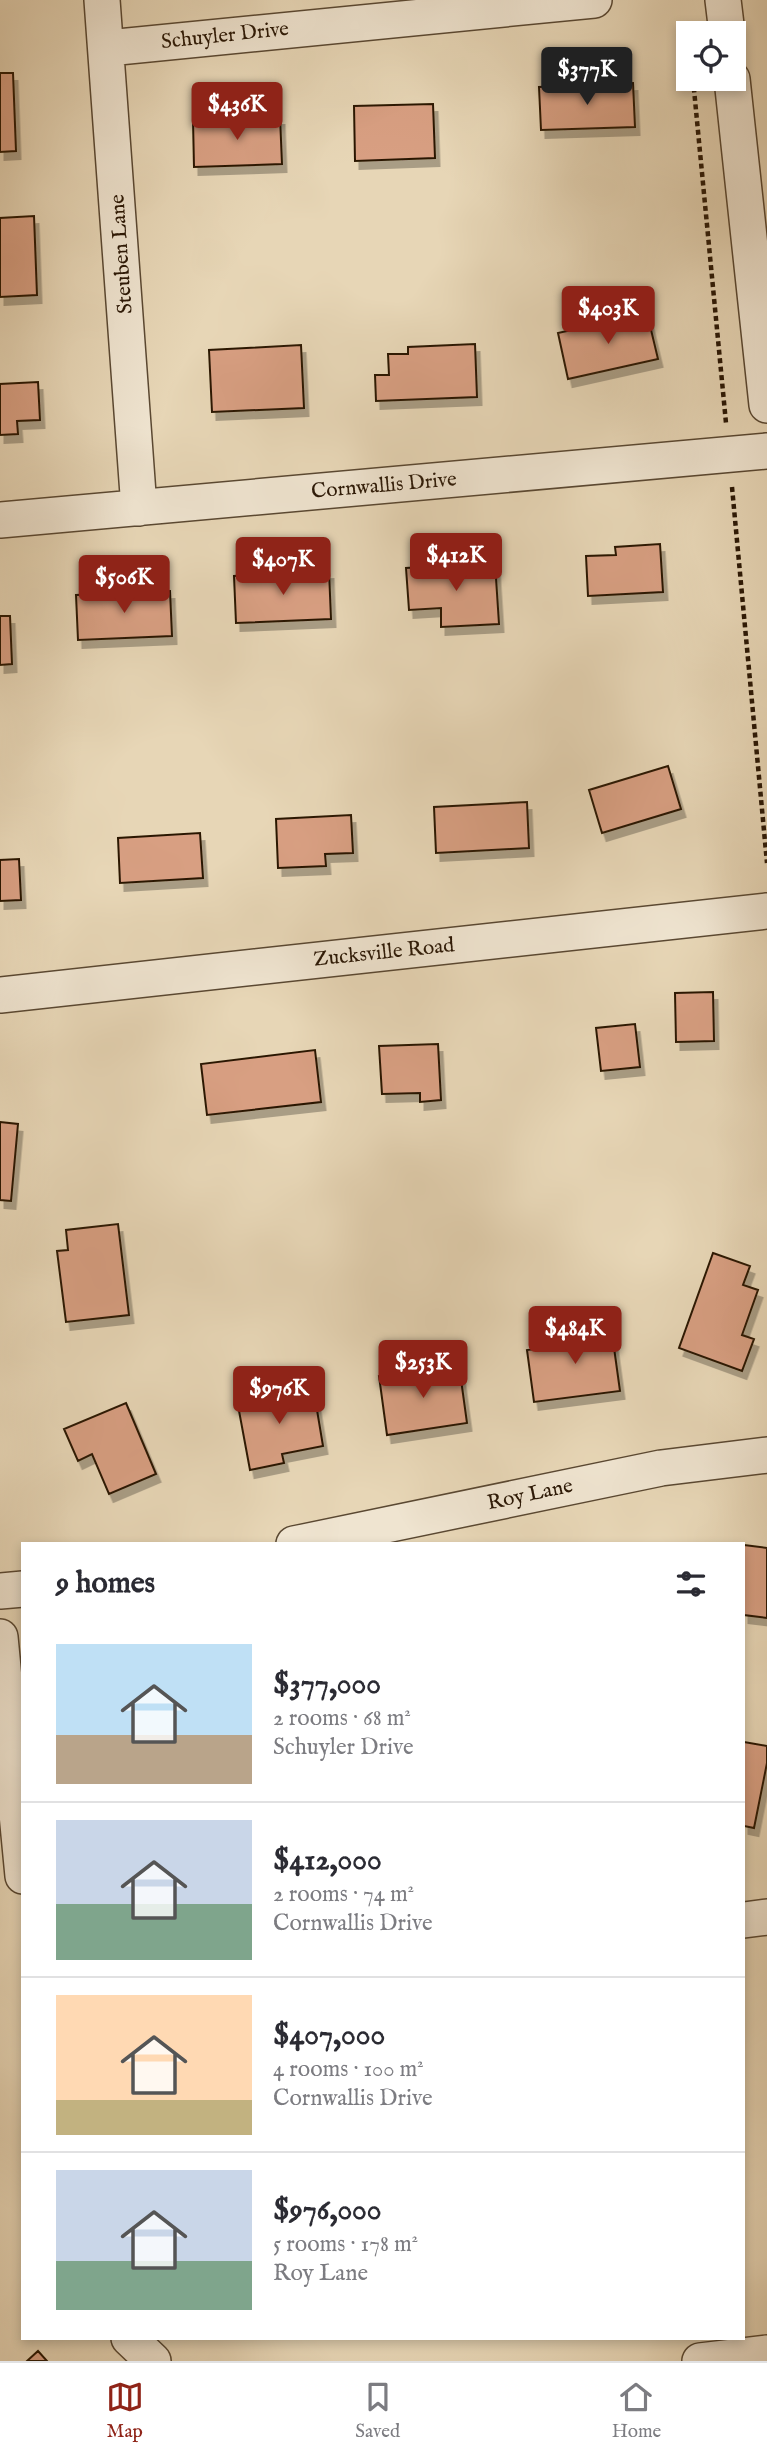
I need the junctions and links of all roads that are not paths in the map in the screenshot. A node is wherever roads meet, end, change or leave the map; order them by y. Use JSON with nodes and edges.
{"nodes":[{"id":1,"x":102,"y":0,"type":"edge"},
{"id":2,"x":594,"y":0,"type":"edge"},
{"id":3,"x":723,"y":0,"type":"edge"},
{"id":4,"x":725,"y":21,"type":"edge"},
{"id":5,"x":108,"y":48,"type":"junction"},
{"id":6,"x":733,"y":91,"type":"edge"},
{"id":7,"x":767,"y":405,"type":"edge"},
{"id":8,"x":767,"y":451,"type":"edge"},
{"id":9,"x":139,"y":508,"type":"junction"},
{"id":10,"x":0,"y":520,"type":"edge"},
{"id":11,"x":767,"y":911,"type":"edge"},
{"id":12,"x":0,"y":995,"type":"edge"},
{"id":13,"x":767,"y":1455,"type":"edge"},
{"id":14,"x":304,"y":1542,"type":"edge"},
{"id":15,"x":21,"y":1589,"type":"edge"},
{"id":16,"x":0,"y":1591,"type":"edge"},
{"id":17,"x":0,"y":1637,"type":"edge"},
{"id":18,"x":21,"y":1855,"type":"edge"},
{"id":19,"x":767,"y":1917,"type":"edge"},
{"id":20,"x":745,"y":1920,"type":"edge"},
{"id":21,"x":130,"y":2340,"type":"edge"},
{"id":22,"x":767,"y":2353,"type":"edge"},
{"id":23,"x":153,"y":2361,"type":"edge"},
{"id":24,"x":700,"y":2361,"type":"edge"}],
"edges":[{"from":1,"to":5,"type":"street","name":"Steuben Lane"},
{"from":2,"to":5,"type":"street","name":"Schuyler Drive"},
{"from":3,"to":4,"type":"street"},
{"from":5,"to":9,"type":"street","name":"Steuben Lane"},
{"from":6,"to":7,"type":"street"},
{"from":8,"to":9,"type":"street","name":"Cornwallis Drive"},
{"from":9,"to":10,"type":"street","name":"Cornwallis Drive"},
{"from":11,"to":12,"type":"street","name":"Zucksville Road"},
{"from":13,"to":14,"type":"street","name":"Roy Lane"},
{"from":15,"to":16,"type":"street"},
{"from":17,"to":18,"type":"street"},
{"from":19,"to":20,"type":"street"},
{"from":21,"to":23,"type":"street"},
{"from":22,"to":24,"type":"street"}]}
